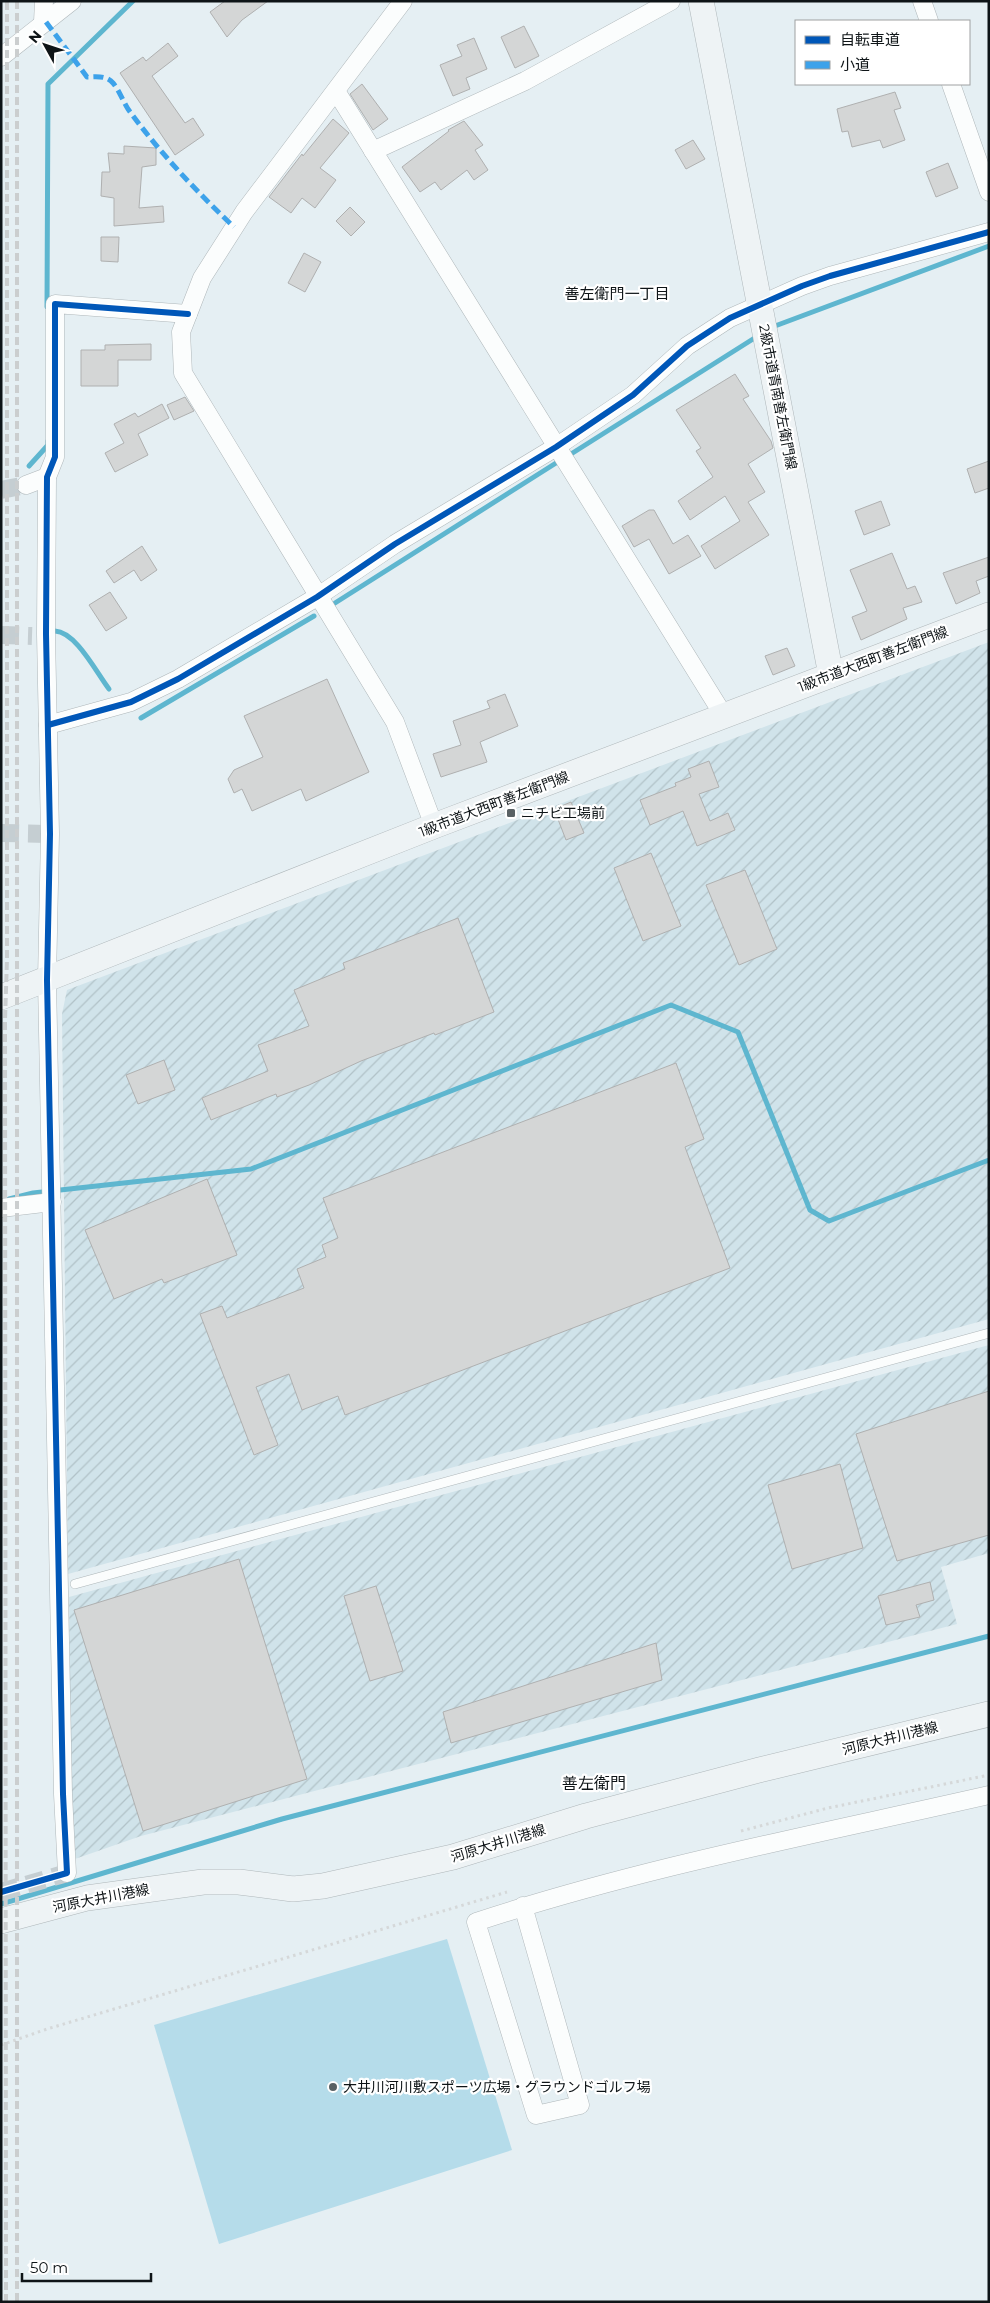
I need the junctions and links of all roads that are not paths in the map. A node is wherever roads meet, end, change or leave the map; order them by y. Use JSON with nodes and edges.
{"nodes":[{"id":1,"x":44,"y":1,"type":"edge"},
{"id":2,"x":72,"y":1,"type":"edge"},
{"id":3,"x":403,"y":1,"type":"edge"},
{"id":4,"x":671,"y":1,"type":"edge"},
{"id":5,"x":701,"y":1,"type":"edge"},
{"id":6,"x":922,"y":1,"type":"edge"},
{"id":7,"x":929,"y":20,"type":"edge"},
{"id":8,"x":44,"y":22,"type":"junction"},
{"id":9,"x":1,"y":58,"type":"edge"},
{"id":10,"x":951,"y":85,"type":"edge"},
{"id":11,"x":336,"y":91,"type":"junction"},
{"id":12,"x":373,"y":151,"type":"junction"},
{"id":13,"x":989,"y":192,"type":"edge"},
{"id":14,"x":989,"y":232,"type":"edge"},
{"id":15,"x":760,"y":305,"type":"junction"},
{"id":16,"x":188,"y":314,"type":"junction"},
{"id":17,"x":556,"y":448,"type":"junction"},
{"id":18,"x":47,"y":477,"type":"junction"},
{"id":19,"x":26,"y":485,"type":"tunnel mouth"},
{"id":20,"x":317,"y":596,"type":"junction"},
{"id":21,"x":989,"y":615,"type":"edge"},
{"id":22,"x":832,"y":675,"type":"junction"},
{"id":23,"x":724,"y":716,"type":"junction"},
{"id":24,"x":48,"y":725,"type":"junction"},
{"id":25,"x":434,"y":826,"type":"junction"},
{"id":26,"x":47,"y":980,"type":"junction"},
{"id":27,"x":1,"y":997,"type":"edge"},
{"id":28,"x":52,"y":1202,"type":"junction"},
{"id":29,"x":1,"y":1208,"type":"edge"},
{"id":30,"x":989,"y":1333,"type":"edge"},
{"id":31,"x":75,"y":1584,"type":"dead end"},
{"id":32,"x":989,"y":1714,"type":"edge"},
{"id":33,"x":989,"y":1795,"type":"edge"},
{"id":34,"x":67,"y":1873,"type":"dead end"},
{"id":35,"x":523,"y":1906,"type":"junction"},
{"id":36,"x":1,"y":1920,"type":"edge"}],
"edges":[{"from":1,"to":8,"type":"street"},
{"from":2,"to":8,"type":"street"},
{"from":3,"to":11,"type":"street"},
{"from":4,"to":12,"type":"street"},
{"from":5,"to":15,"type":"street","name":"2級市道青南善左衛門線"},
{"from":6,"to":7,"type":"street"},
{"from":8,"to":9,"type":"street"},
{"from":10,"to":13,"type":"street"},
{"from":11,"to":12,"type":"street"},
{"from":11,"to":16,"type":"street"},
{"from":12,"to":17,"type":"street"},
{"from":14,"to":15,"type":"street"},
{"from":15,"to":17,"type":"street"},
{"from":15,"to":22,"type":"street","name":"2級市道青南善左衛門線"},
{"from":16,"to":18,"type":"street"},
{"from":16,"to":20,"type":"street"},
{"from":17,"to":20,"type":"street"},
{"from":17,"to":23,"type":"street"},
{"from":18,"to":19,"type":"street"},
{"from":18,"to":24,"type":"street"},
{"from":20,"to":24,"type":"street"},
{"from":20,"to":25,"type":"street"},
{"from":21,"to":22,"type":"street","name":"1級市道大西町善左衛門線"},
{"from":22,"to":23,"type":"street","name":"1級市道大西町善左衛門線"},
{"from":23,"to":25,"type":"street","name":"1級市道大西町善左衛門線"},
{"from":24,"to":26,"type":"street"},
{"from":25,"to":26,"type":"street","name":"1級市道大西町善左衛門線"},
{"from":26,"to":27,"type":"street","name":"1級市道大西町善左衛門線"},
{"from":26,"to":28,"type":"street"},
{"from":28,"to":29,"type":"street"},
{"from":28,"to":34,"type":"street"},
{"from":30,"to":31,"type":"lane"},
{"from":32,"to":36,"type":"street","name":"河原大井川港線"},
{"from":33,"to":35,"type":"street"},
{"from":35,"to":35,"type":"street"}]}
